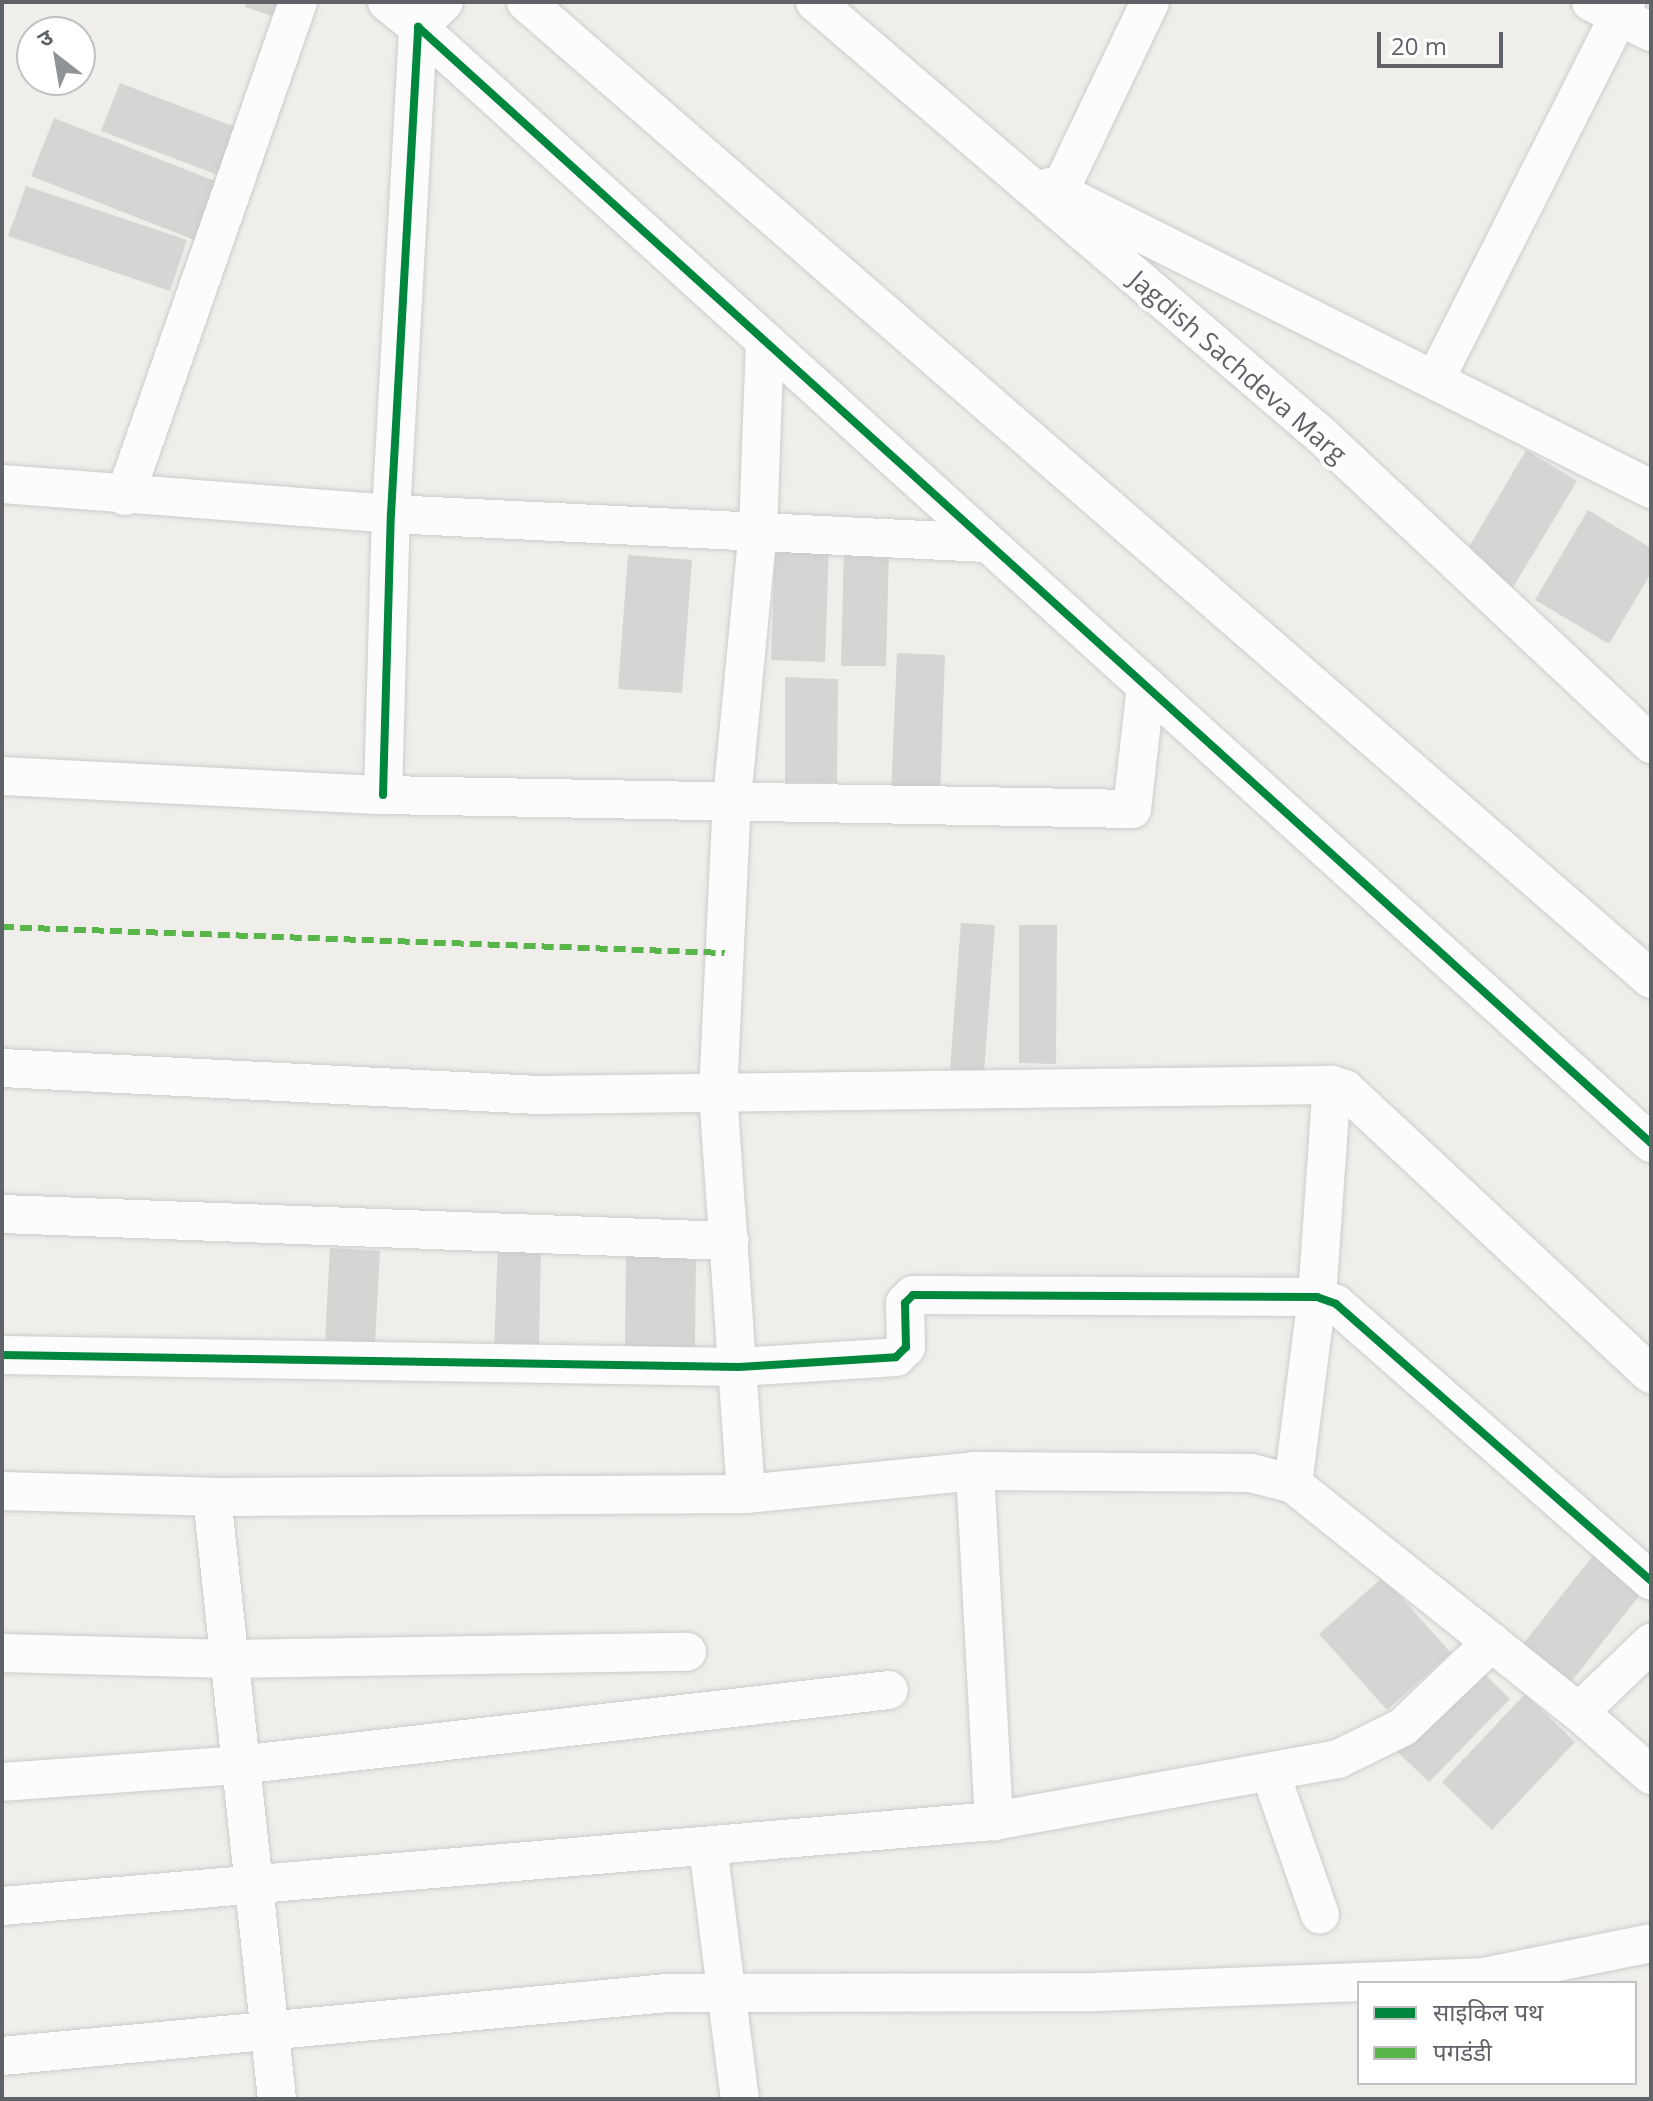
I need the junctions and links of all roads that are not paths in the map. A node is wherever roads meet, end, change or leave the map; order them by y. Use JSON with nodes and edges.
{"nodes":[{"id":1,"x":298,"y":2,"type":"edge"},
{"id":2,"x":387,"y":2,"type":"edge"},
{"id":3,"x":526,"y":2,"type":"edge"},
{"id":4,"x":815,"y":2,"type":"edge"},
{"id":5,"x":1150,"y":2,"type":"edge"},
{"id":6,"x":1622,"y":13,"type":"edge"},
{"id":7,"x":431,"y":15,"type":"edge"},
{"id":8,"x":992,"y":158,"type":"junction"},
{"id":9,"x":1059,"y":192,"type":"junction"},
{"id":10,"x":765,"y":341,"type":"junction"},
{"id":11,"x":1435,"y":380,"type":"junction"},
{"id":12,"x":2,"y":484,"type":"edge"},
{"id":13,"x":1651,"y":489,"type":"edge"},
{"id":14,"x":125,"y":496,"type":"junction"},
{"id":15,"x":391,"y":514,"type":"junction"},
{"id":16,"x":758,"y":530,"type":"junction"},
{"id":17,"x":987,"y":543,"type":"junction"},
{"id":18,"x":1146,"y":686,"type":"junction"},
{"id":19,"x":1651,"y":744,"type":"edge"},
{"id":20,"x":2,"y":776,"type":"edge"},
{"id":21,"x":383,"y":795,"type":"junction"},
{"id":22,"x":732,"y":799,"type":"junction"},
{"id":23,"x":1651,"y":979,"type":"edge"},
{"id":24,"x":2,"y":1068,"type":"edge"},
{"id":25,"x":1332,"y":1085,"type":"junction"},
{"id":26,"x":718,"y":1094,"type":"junction"},
{"id":27,"x":1651,"y":1143,"type":"edge"},
{"id":28,"x":2,"y":1214,"type":"edge"},
{"id":29,"x":729,"y":1241,"type":"junction"},
{"id":30,"x":1317,"y":1297,"type":"junction"},
{"id":31,"x":2,"y":1355,"type":"edge"},
{"id":32,"x":739,"y":1367,"type":"junction"},
{"id":33,"x":1651,"y":1374,"type":"edge"},
{"id":34,"x":975,"y":1471,"type":"junction"},
{"id":35,"x":1293,"y":1484,"type":"junction"},
{"id":36,"x":2,"y":1491,"type":"edge"},
{"id":37,"x":746,"y":1494,"type":"junction"},
{"id":38,"x":212,"y":1497,"type":"junction"},
{"id":39,"x":1651,"y":1581,"type":"edge"},
{"id":40,"x":1492,"y":1642,"type":"junction"},
{"id":41,"x":1651,"y":1643,"type":"edge"},
{"id":42,"x":687,"y":1652,"type":"dead end"},
{"id":43,"x":2,"y":1653,"type":"edge"},
{"id":44,"x":228,"y":1659,"type":"junction"},
{"id":45,"x":889,"y":1690,"type":"dead end"},
{"id":46,"x":1579,"y":1712,"type":"junction"},
{"id":47,"x":239,"y":1765,"type":"junction"},
{"id":48,"x":1270,"y":1772,"type":"junction"},
{"id":49,"x":1651,"y":1775,"type":"edge"},
{"id":50,"x":2,"y":1782,"type":"edge"},
{"id":51,"x":994,"y":1821,"type":"junction"},
{"id":52,"x":708,"y":1847,"type":"junction"},
{"id":53,"x":255,"y":1885,"type":"junction"},
{"id":54,"x":2,"y":1906,"type":"edge"},
{"id":55,"x":1320,"y":1915,"type":"dead end"},
{"id":56,"x":1651,"y":1943,"type":"edge"},
{"id":57,"x":1380,"y":1981,"type":"edge"},
{"id":58,"x":1357,"y":1982,"type":"edge"},
{"id":59,"x":731,"y":1993,"type":"junction"},
{"id":60,"x":269,"y":2032,"type":"junction"},
{"id":61,"x":2,"y":2056,"type":"edge"},
{"id":62,"x":277,"y":2099,"type":"edge"},
{"id":63,"x":740,"y":2099,"type":"edge"}],
"edges":[{"from":1,"to":14,"type":"street"},
{"from":2,"to":7,"type":"street"},
{"from":3,"to":23,"type":"street"},
{"from":4,"to":8,"type":"street","name":"Jagdish Sachdeva Marg"},
{"from":5,"to":9,"type":"street"},
{"from":6,"to":11,"type":"street"},
{"from":7,"to":10,"type":"street"},
{"from":7,"to":15,"type":"street"},
{"from":8,"to":9,"type":"street"},
{"from":8,"to":19,"type":"street","name":"Jagdish Sachdeva Marg"},
{"from":9,"to":11,"type":"street"},
{"from":10,"to":16,"type":"street"},
{"from":10,"to":17,"type":"street"},
{"from":11,"to":13,"type":"street"},
{"from":12,"to":14,"type":"street"},
{"from":14,"to":15,"type":"street"},
{"from":15,"to":16,"type":"street"},
{"from":15,"to":21,"type":"street"},
{"from":16,"to":17,"type":"street"},
{"from":16,"to":22,"type":"street"},
{"from":17,"to":18,"type":"street"},
{"from":18,"to":22,"type":"street"},
{"from":18,"to":27,"type":"street"},
{"from":20,"to":21,"type":"street"},
{"from":21,"to":22,"type":"street"},
{"from":22,"to":26,"type":"street"},
{"from":24,"to":26,"type":"street"},
{"from":25,"to":26,"type":"street"},
{"from":25,"to":30,"type":"street"},
{"from":25,"to":33,"type":"street"},
{"from":26,"to":29,"type":"street"},
{"from":28,"to":29,"type":"street"},
{"from":29,"to":32,"type":"street"},
{"from":30,"to":32,"type":"street"},
{"from":30,"to":35,"type":"street"},
{"from":30,"to":39,"type":"street"},
{"from":31,"to":32,"type":"street"},
{"from":32,"to":37,"type":"street"},
{"from":34,"to":35,"type":"street"},
{"from":34,"to":37,"type":"street"},
{"from":34,"to":51,"type":"street"},
{"from":35,"to":40,"type":"street"},
{"from":36,"to":38,"type":"street"},
{"from":37,"to":38,"type":"street"},
{"from":38,"to":44,"type":"street"},
{"from":40,"to":46,"type":"street"},
{"from":40,"to":48,"type":"street"},
{"from":41,"to":46,"type":"street"},
{"from":42,"to":44,"type":"street"},
{"from":43,"to":44,"type":"street"},
{"from":44,"to":47,"type":"street"},
{"from":45,"to":47,"type":"street"},
{"from":46,"to":49,"type":"street"},
{"from":47,"to":50,"type":"street"},
{"from":47,"to":53,"type":"street"},
{"from":48,"to":51,"type":"street"},
{"from":48,"to":55,"type":"street"},
{"from":51,"to":52,"type":"street"},
{"from":52,"to":53,"type":"street"},
{"from":52,"to":59,"type":"street"},
{"from":53,"to":54,"type":"street"},
{"from":53,"to":60,"type":"street"},
{"from":56,"to":57,"type":"street"},
{"from":58,"to":59,"type":"street"},
{"from":59,"to":60,"type":"street"},
{"from":59,"to":63,"type":"street"},
{"from":60,"to":61,"type":"street"},
{"from":60,"to":62,"type":"street"}]}
